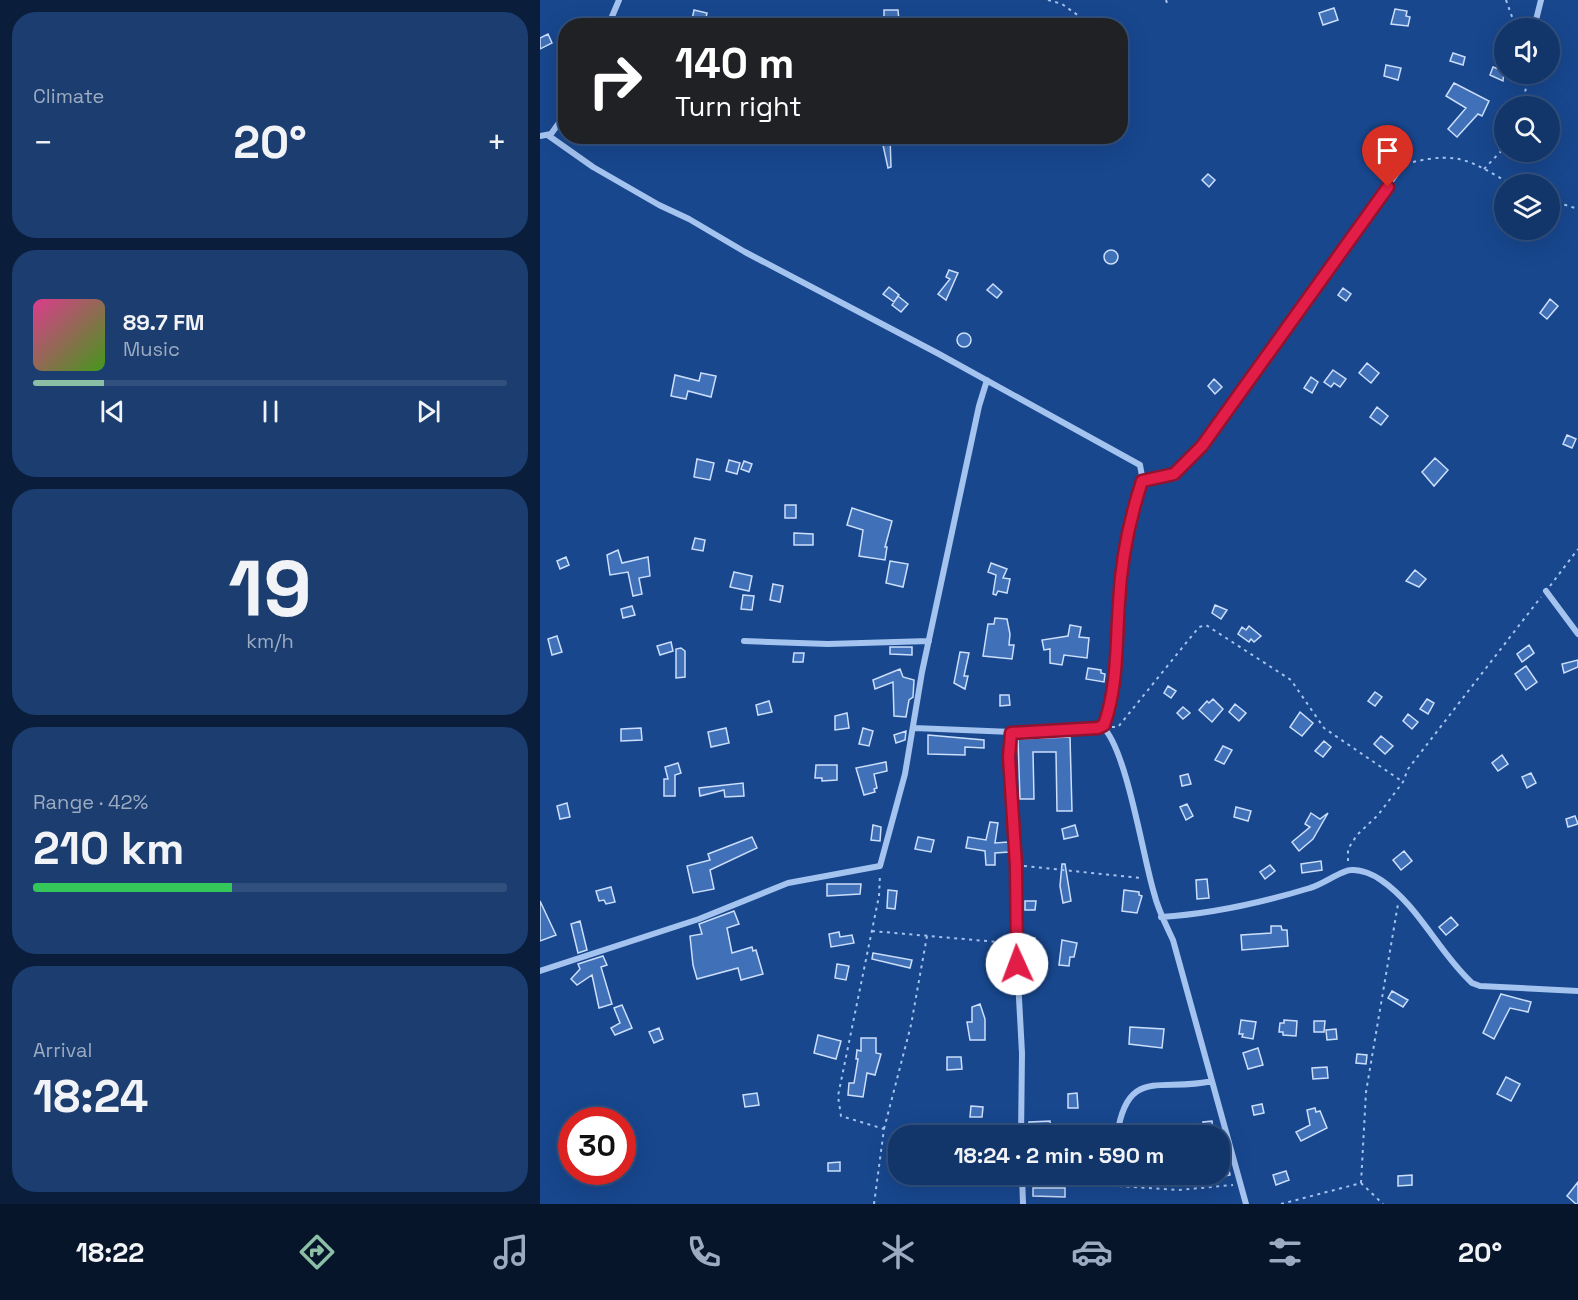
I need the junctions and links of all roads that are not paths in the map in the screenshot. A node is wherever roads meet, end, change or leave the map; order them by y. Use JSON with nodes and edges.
{"nodes":[{"id":1,"x":619,"y":0,"type":"edge"},
{"id":2,"x":1541,"y":0,"type":"edge"},
{"id":3,"x":611,"y":18,"type":"edge"},
{"id":4,"x":1536,"y":18,"type":"edge"},
{"id":5,"x":558,"y":123,"type":"edge"},
{"id":6,"x":540,"y":136,"type":"edge"},
{"id":7,"x":549,"y":136,"type":"junction"},
{"id":8,"x":558,"y":142,"type":"edge"},
{"id":9,"x":560,"y":144,"type":"edge"},
{"id":10,"x":1404,"y":164,"type":"road end"},
{"id":11,"x":987,"y":380,"type":"junction"},
{"id":12,"x":1142,"y":481,"type":"junction"},
{"id":13,"x":1546,"y":591,"type":"road end"},
{"id":14,"x":1578,"y":633,"type":"edge"},
{"id":15,"x":744,"y":641,"type":"dead end"},
{"id":16,"x":929,"y":642,"type":"junction"},
{"id":17,"x":1103,"y":727,"type":"junction"},
{"id":18,"x":914,"y":728,"type":"junction"},
{"id":19,"x":1012,"y":732,"type":"junction"},
{"id":20,"x":1161,"y":917,"type":"junction"},
{"id":21,"x":540,"y":971,"type":"edge"},
{"id":22,"x":1578,"y":992,"type":"edge"},
{"id":23,"x":1212,"y":1081,"type":"junction"},
{"id":24,"x":1021,"y":1125,"type":"edge"},
{"id":25,"x":1119,"y":1125,"type":"edge"},
{"id":26,"x":1022,"y":1185,"type":"edge"},
{"id":27,"x":1023,"y":1204,"type":"edge"},
{"id":28,"x":1246,"y":1204,"type":"edge"}],
"edges":[{"from":1,"to":3,"type":"street"},
{"from":2,"to":4,"type":"street"},
{"from":5,"to":7,"type":"street"},
{"from":6,"to":7,"type":"street"},
{"from":7,"to":8,"type":"street"},
{"from":9,"to":11,"type":"street"},
{"from":10,"to":12,"type":"street"},
{"from":11,"to":12,"type":"street"},
{"from":11,"to":16,"type":"street"},
{"from":12,"to":17,"type":"street"},
{"from":13,"to":14,"type":"street"},
{"from":15,"to":16,"type":"street"},
{"from":16,"to":18,"type":"street"},
{"from":17,"to":19,"type":"street"},
{"from":17,"to":20,"type":"street"},
{"from":18,"to":19,"type":"street"},
{"from":18,"to":21,"type":"street"},
{"from":19,"to":24,"type":"street"},
{"from":20,"to":22,"type":"street"},
{"from":20,"to":23,"type":"street"},
{"from":23,"to":25,"type":"street"},
{"from":23,"to":28,"type":"street"},
{"from":26,"to":27,"type":"street"}]}
